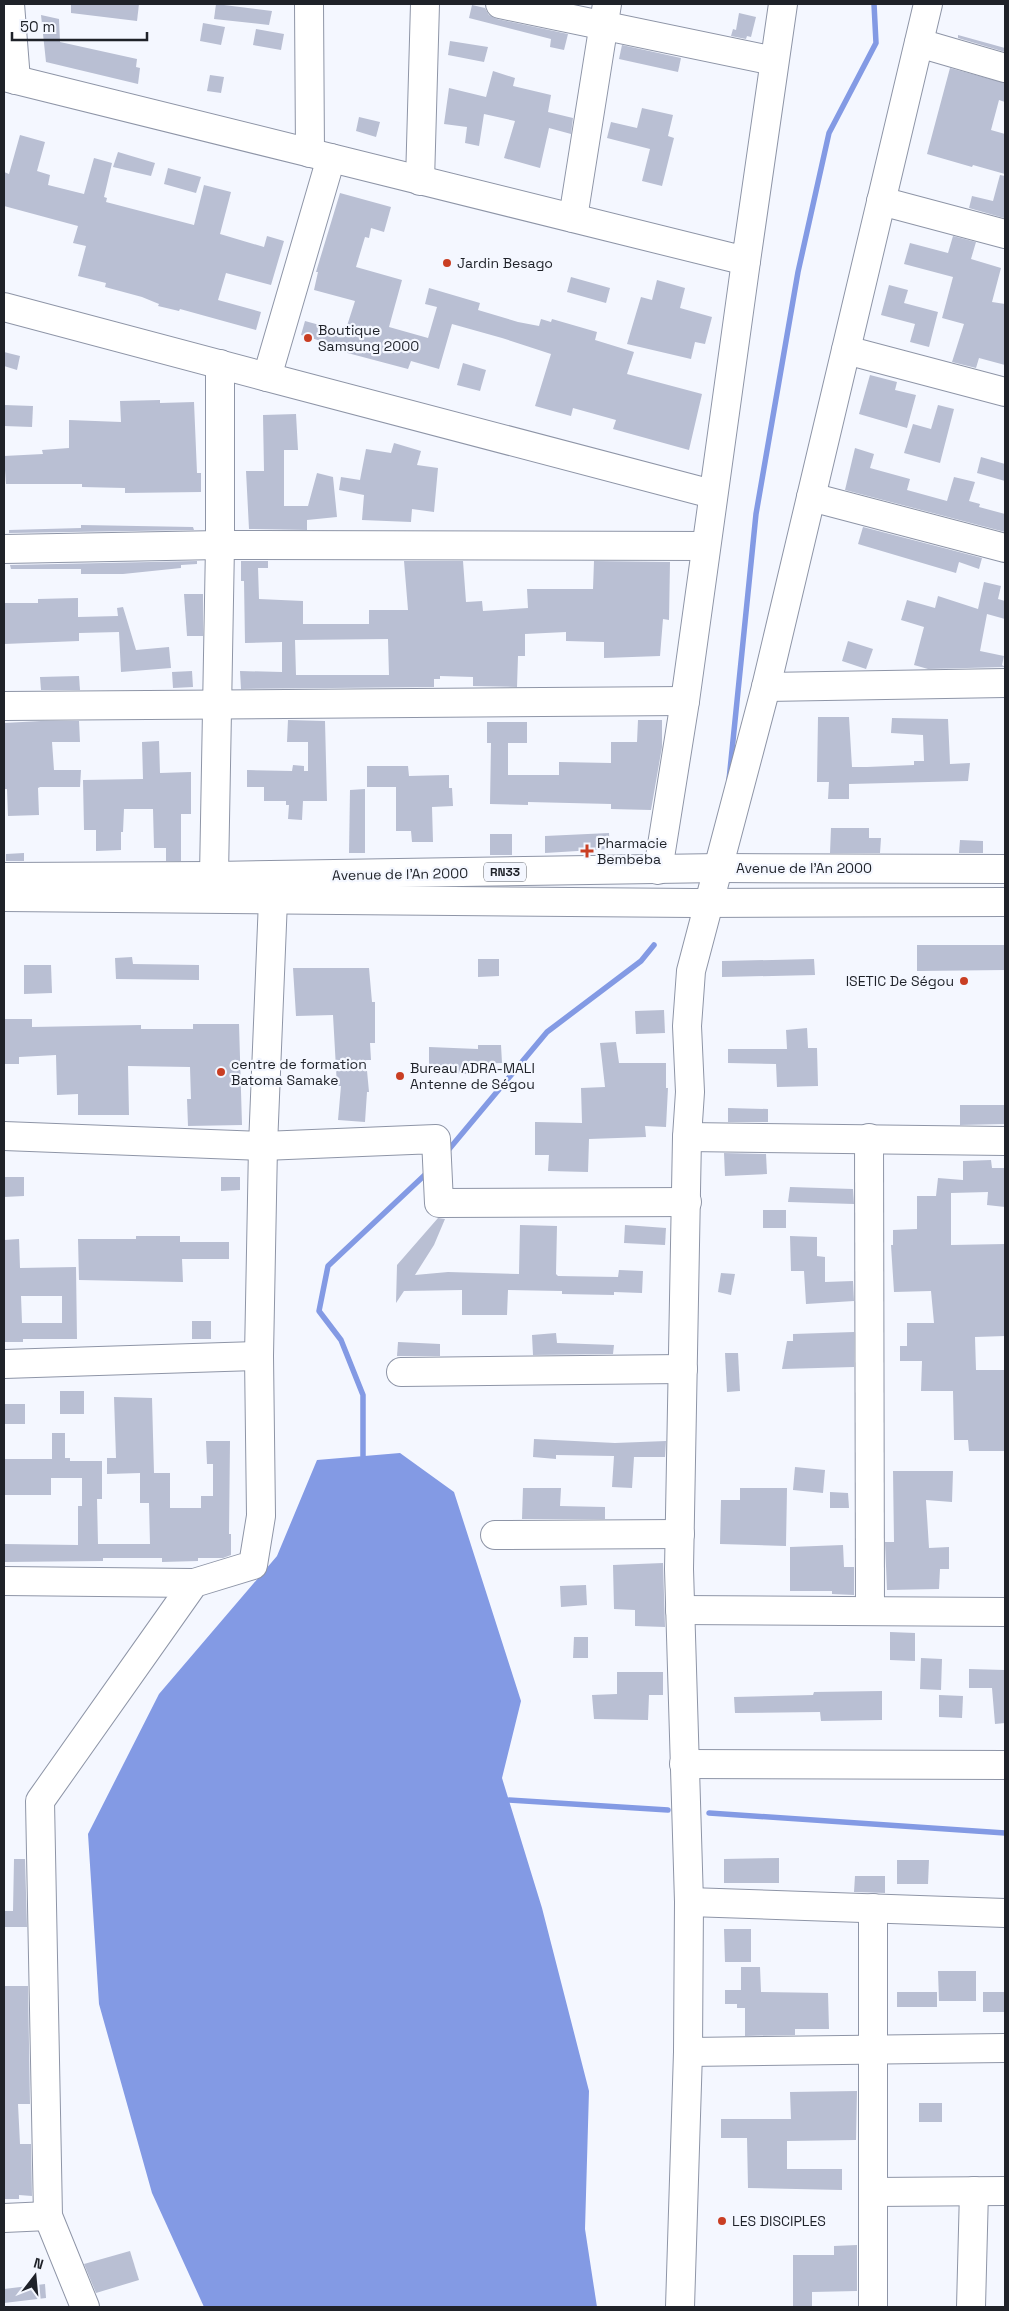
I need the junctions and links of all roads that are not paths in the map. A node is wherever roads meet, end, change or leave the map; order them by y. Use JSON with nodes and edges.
{"nodes":[{"id":1,"x":10,"y":4,"type":"edge"},
{"id":2,"x":309,"y":4,"type":"edge"},
{"id":3,"x":425,"y":4,"type":"edge"},
{"id":4,"x":500,"y":4,"type":"edge"},
{"id":5,"x":783,"y":4,"type":"edge"},
{"id":6,"x":928,"y":4,"type":"edge"},
{"id":7,"x":606,"y":15,"type":"edge"},
{"id":8,"x":919,"y":43,"type":"junction"},
{"id":9,"x":774,"y":60,"type":"junction"},
{"id":10,"x":1005,"y":68,"type":"edge"},
{"id":11,"x":10,"y":79,"type":"edge"},
{"id":12,"x":321,"y":156,"type":"junction"},
{"id":13,"x":420,"y":180,"type":"junction"},
{"id":14,"x":882,"y":202,"type":"junction"},
{"id":15,"x":573,"y":218,"type":"junction"},
{"id":16,"x":1005,"y":234,"type":"edge"},
{"id":17,"x":746,"y":261,"type":"junction"},
{"id":18,"x":4,"y":307,"type":"edge"},
{"id":19,"x":846,"y":350,"type":"junction"},
{"id":20,"x":220,"y":364,"type":"junction"},
{"id":21,"x":267,"y":377,"type":"junction"},
{"id":22,"x":1005,"y":392,"type":"edge"},
{"id":23,"x":712,"y":494,"type":"junction"},
{"id":24,"x":811,"y":497,"type":"junction"},
{"id":25,"x":220,"y":545,"type":"junction"},
{"id":26,"x":706,"y":546,"type":"junction"},
{"id":27,"x":1005,"y":548,"type":"edge"},
{"id":28,"x":4,"y":549,"type":"edge"},
{"id":29,"x":1005,"y":683,"type":"edge"},
{"id":30,"x":766,"y":687,"type":"junction"},
{"id":31,"x":685,"y":701,"type":"junction"},
{"id":32,"x":4,"y":706,"type":"edge"},
{"id":33,"x":216,"y":706,"type":"junction"},
{"id":34,"x":720,"y":868,"type":"junction"},
{"id":35,"x":658,"y":870,"type":"junction"},
{"id":36,"x":1005,"y":870,"type":"edge"},
{"id":37,"x":214,"y":876,"type":"junction"},
{"id":38,"x":4,"y":877,"type":"edge"},
{"id":39,"x":4,"y":896,"type":"edge"},
{"id":40,"x":273,"y":900,"type":"junction"},
{"id":41,"x":1005,"y":902,"type":"edge"},
{"id":42,"x":710,"y":903,"type":"junction"},
{"id":43,"x":4,"y":1136,"type":"edge"},
{"id":44,"x":687,"y":1136,"type":"junction"},
{"id":45,"x":870,"y":1138,"type":"junction"},
{"id":46,"x":1005,"y":1141,"type":"edge"},
{"id":47,"x":263,"y":1146,"type":"junction"},
{"id":48,"x":687,"y":1202,"type":"junction"},
{"id":49,"x":259,"y":1356,"type":"junction"},
{"id":50,"x":4,"y":1364,"type":"edge"},
{"id":51,"x":683,"y":1369,"type":"junction"},
{"id":52,"x":401,"y":1372,"type":"dead end"},
{"id":53,"x":680,"y":1534,"type":"junction"},
{"id":54,"x":495,"y":1535,"type":"dead end"},
{"id":55,"x":4,"y":1581,"type":"edge"},
{"id":56,"x":194,"y":1584,"type":"junction"},
{"id":57,"x":680,"y":1610,"type":"junction"},
{"id":58,"x":870,"y":1611,"type":"junction"},
{"id":59,"x":1005,"y":1612,"type":"edge"},
{"id":60,"x":684,"y":1764,"type":"junction"},
{"id":61,"x":1005,"y":1765,"type":"edge"},
{"id":62,"x":690,"y":1902,"type":"junction"},
{"id":63,"x":873,"y":1908,"type":"junction"},
{"id":64,"x":1005,"y":1913,"type":"edge"},
{"id":65,"x":1005,"y":2048,"type":"edge"},
{"id":66,"x":872,"y":2050,"type":"junction"},
{"id":67,"x":688,"y":2052,"type":"junction"},
{"id":68,"x":974,"y":2191,"type":"junction"},
{"id":69,"x":1005,"y":2191,"type":"edge"},
{"id":70,"x":873,"y":2192,"type":"junction"},
{"id":71,"x":48,"y":2216,"type":"junction"},
{"id":72,"x":4,"y":2218,"type":"edge"},
{"id":73,"x":85,"y":2307,"type":"edge"},
{"id":74,"x":680,"y":2307,"type":"edge"},
{"id":75,"x":873,"y":2307,"type":"edge"},
{"id":76,"x":970,"y":2307,"type":"edge"}],
"edges":[{"from":1,"to":11,"type":"street"},
{"from":2,"to":12,"type":"street"},
{"from":3,"to":13,"type":"street"},
{"from":4,"to":7,"type":"street"},
{"from":5,"to":9,"type":"street"},
{"from":6,"to":8,"type":"street"},
{"from":7,"to":9,"type":"street"},
{"from":7,"to":15,"type":"street"},
{"from":8,"to":10,"type":"street"},
{"from":8,"to":14,"type":"street"},
{"from":9,"to":17,"type":"street"},
{"from":11,"to":12,"type":"street"},
{"from":12,"to":13,"type":"street"},
{"from":12,"to":21,"type":"street"},
{"from":13,"to":15,"type":"street"},
{"from":14,"to":16,"type":"street"},
{"from":14,"to":19,"type":"street"},
{"from":15,"to":17,"type":"street"},
{"from":17,"to":23,"type":"street"},
{"from":18,"to":20,"type":"street"},
{"from":19,"to":22,"type":"street"},
{"from":19,"to":24,"type":"street"},
{"from":20,"to":21,"type":"street"},
{"from":20,"to":25,"type":"street"},
{"from":21,"to":23,"type":"street"},
{"from":23,"to":26,"type":"street"},
{"from":24,"to":27,"type":"street"},
{"from":24,"to":30,"type":"street"},
{"from":25,"to":26,"type":"street"},
{"from":25,"to":28,"type":"street"},
{"from":25,"to":33,"type":"street"},
{"from":26,"to":31,"type":"street"},
{"from":29,"to":30,"type":"street"},
{"from":30,"to":34,"type":"street"},
{"from":31,"to":33,"type":"street"},
{"from":31,"to":35,"type":"street"},
{"from":32,"to":33,"type":"street"},
{"from":33,"to":37,"type":"street"},
{"from":34,"to":35,"type":"street","name":"Avenue de l'An 2000","number":"RN33"},
{"from":34,"to":36,"type":"street","name":"Avenue de l'An 2000","number":"RN33"},
{"from":34,"to":42,"type":"street"},
{"from":35,"to":37,"type":"street","name":"Avenue de l'An 2000","number":"RN33"},
{"from":37,"to":38,"type":"street","name":"Avenue de l'An 2000","number":"RN33"},
{"from":39,"to":40,"type":"street","name":"Avenue de l'An 2000","number":"RN33"},
{"from":40,"to":42,"type":"street","name":"Avenue de l'An 2000","number":"RN33"},
{"from":40,"to":47,"type":"street"},
{"from":41,"to":42,"type":"street","name":"Avenue de l'An 2000","number":"RN33"},
{"from":42,"to":44,"type":"street"},
{"from":43,"to":47,"type":"street"},
{"from":44,"to":45,"type":"street"},
{"from":44,"to":48,"type":"street"},
{"from":45,"to":46,"type":"street"},
{"from":45,"to":58,"type":"street"},
{"from":47,"to":48,"type":"street"},
{"from":47,"to":49,"type":"street"},
{"from":48,"to":51,"type":"street"},
{"from":49,"to":50,"type":"street"},
{"from":49,"to":56,"type":"street"},
{"from":51,"to":52,"type":"street"},
{"from":51,"to":53,"type":"street"},
{"from":53,"to":54,"type":"street"},
{"from":53,"to":57,"type":"street"},
{"from":55,"to":56,"type":"street"},
{"from":56,"to":71,"type":"street"},
{"from":57,"to":58,"type":"street"},
{"from":57,"to":60,"type":"street"},
{"from":58,"to":59,"type":"street"},
{"from":60,"to":61,"type":"street"},
{"from":60,"to":62,"type":"street"},
{"from":62,"to":63,"type":"street"},
{"from":62,"to":67,"type":"street"},
{"from":63,"to":64,"type":"street"},
{"from":63,"to":66,"type":"street"},
{"from":65,"to":66,"type":"street"},
{"from":66,"to":67,"type":"street"},
{"from":66,"to":70,"type":"street"},
{"from":67,"to":74,"type":"street"},
{"from":68,"to":69,"type":"street"},
{"from":68,"to":70,"type":"street"},
{"from":68,"to":76,"type":"street"},
{"from":70,"to":75,"type":"street"},
{"from":71,"to":72,"type":"street"},
{"from":71,"to":73,"type":"street"}]}
